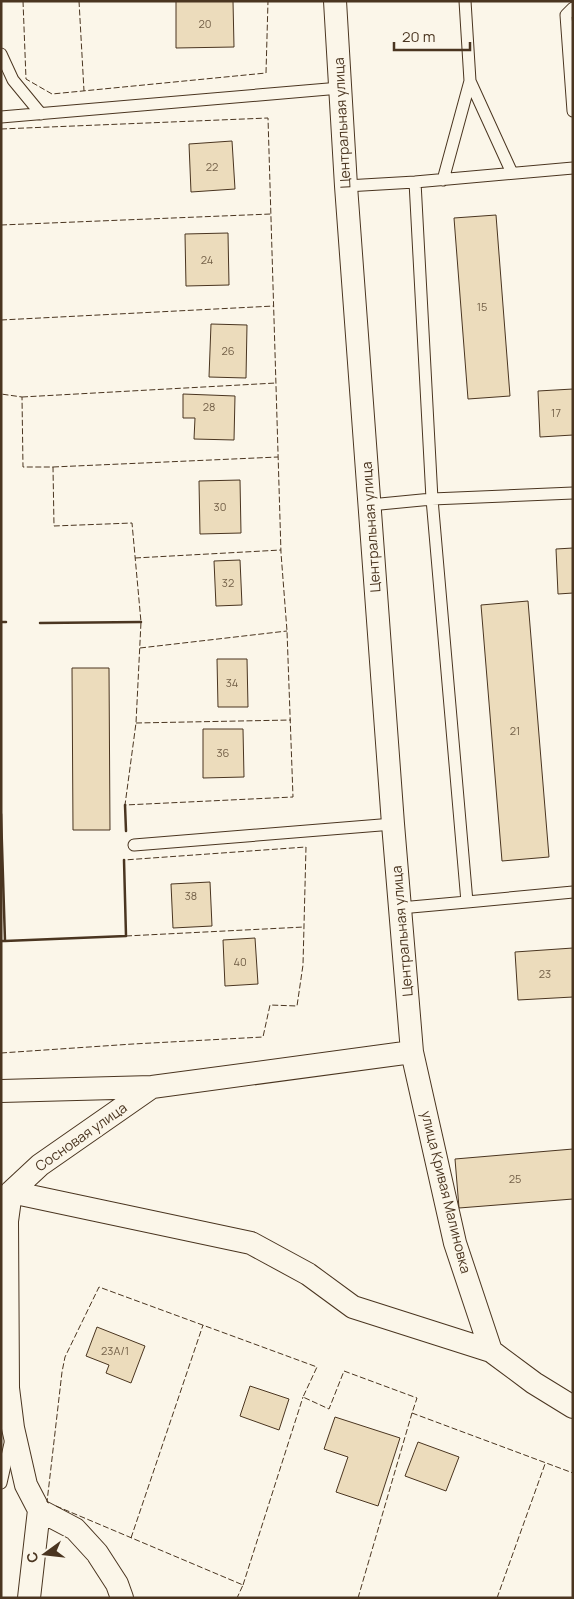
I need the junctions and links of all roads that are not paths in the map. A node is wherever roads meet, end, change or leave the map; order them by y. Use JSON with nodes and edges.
{"nodes":[{"id":1,"x":335,"y":1,"type":"edge"},
{"id":2,"x":465,"y":1,"type":"edge"},
{"id":3,"x":573,"y":8,"type":"edge"},
{"id":4,"x":1,"y":54,"type":"edge"},
{"id":5,"x":470,"y":81,"type":"junction"},
{"id":6,"x":340,"y":88,"type":"junction"},
{"id":7,"x":573,"y":111,"type":"edge"},
{"id":8,"x":41,"y":114,"type":"junction"},
{"id":9,"x":1,"y":117,"type":"edge"},
{"id":10,"x":573,"y":168,"type":"edge"},
{"id":11,"x":512,"y":174,"type":"junction"},
{"id":12,"x":443,"y":180,"type":"junction"},
{"id":13,"x":414,"y":182,"type":"junction"},
{"id":14,"x":346,"y":186,"type":"junction"},
{"id":15,"x":573,"y":493,"type":"edge"},
{"id":16,"x":432,"y":499,"type":"junction"},
{"id":17,"x":370,"y":505,"type":"junction"},
{"id":18,"x":393,"y":824,"type":"junction"},
{"id":19,"x":134,"y":845,"type":"dead end"},
{"id":20,"x":573,"y":892,"type":"edge"},
{"id":21,"x":467,"y":902,"type":"junction"},
{"id":22,"x":400,"y":908,"type":"junction"},
{"id":23,"x":412,"y":1052,"type":"junction"},
{"id":24,"x":152,"y":1087,"type":"junction"},
{"id":25,"x":1,"y":1091,"type":"edge"},
{"id":26,"x":11,"y":1192,"type":"junction"},
{"id":27,"x":491,"y":1351,"type":"junction"},
{"id":28,"x":5,"y":1384,"type":"edge"},
{"id":29,"x":573,"y":1407,"type":"edge"},
{"id":30,"x":13,"y":1428,"type":"junction"},
{"id":31,"x":1,"y":1483,"type":"edge"},
{"id":32,"x":39,"y":1510,"type":"junction"},
{"id":33,"x":29,"y":1598,"type":"edge"},
{"id":34,"x":122,"y":1598,"type":"edge"}],
"edges":[{"from":1,"to":6,"type":"street","name":"Центральная улица"},
{"from":2,"to":5,"type":"lane"},
{"from":3,"to":7,"type":"lane"},
{"from":4,"to":8,"type":"lane"},
{"from":5,"to":11,"type":"lane"},
{"from":5,"to":12,"type":"lane"},
{"from":6,"to":8,"type":"lane"},
{"from":6,"to":14,"type":"street","name":"Центральная улица"},
{"from":8,"to":9,"type":"lane"},
{"from":10,"to":11,"type":"lane"},
{"from":11,"to":12,"type":"lane"},
{"from":12,"to":13,"type":"lane"},
{"from":13,"to":14,"type":"lane"},
{"from":13,"to":16,"type":"lane"},
{"from":14,"to":17,"type":"street","name":"Центральная улица"},
{"from":15,"to":16,"type":"lane"},
{"from":16,"to":17,"type":"lane"},
{"from":16,"to":21,"type":"lane"},
{"from":17,"to":18,"type":"street","name":"Центральная улица"},
{"from":18,"to":19,"type":"lane"},
{"from":18,"to":22,"type":"street","name":"Центральная улица"},
{"from":20,"to":21,"type":"lane"},
{"from":21,"to":22,"type":"lane"},
{"from":22,"to":23,"type":"street","name":"Центральная улица"},
{"from":23,"to":24,"type":"street"},
{"from":23,"to":27,"type":"street","name":"улица Кривая Малиновка"},
{"from":24,"to":25,"type":"street"},
{"from":24,"to":26,"type":"street","name":"Сосновая улица"},
{"from":26,"to":27,"type":"street"},
{"from":26,"to":28,"type":"street"},
{"from":27,"to":29,"type":"street"},
{"from":28,"to":30,"type":"street"},
{"from":30,"to":31,"type":"lane"},
{"from":30,"to":32,"type":"street"},
{"from":32,"to":33,"type":"street"},
{"from":32,"to":34,"type":"street"}]}
